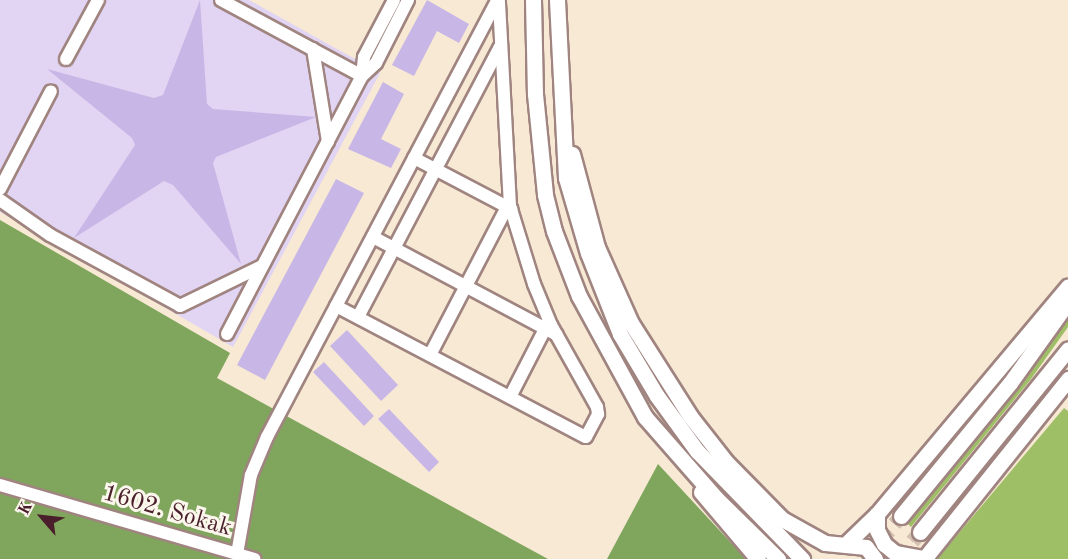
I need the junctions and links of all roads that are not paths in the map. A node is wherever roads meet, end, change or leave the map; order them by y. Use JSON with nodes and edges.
{"nodes":[{"id":1,"x":98,"y":0,"type":"edge"},
{"id":2,"x":221,"y":0,"type":"edge"},
{"id":3,"x":394,"y":0,"type":"edge"},
{"id":4,"x":408,"y":0,"type":"edge"},
{"id":5,"x":498,"y":0,"type":"edge"},
{"id":6,"x":533,"y":0,"type":"edge"},
{"id":7,"x":557,"y":0,"type":"edge"},
{"id":8,"x":501,"y":46,"type":"junction"},
{"id":9,"x":313,"y":49,"type":"junction"},
{"id":10,"x":66,"y":59,"type":"dead end"},
{"id":11,"x":362,"y":76,"type":"junction"},
{"id":12,"x":51,"y":91,"type":"dead end"},
{"id":13,"x":563,"y":135,"type":"junction"},
{"id":14,"x":328,"y":142,"type":"junction"},
{"id":15,"x":414,"y":158,"type":"junction"},
{"id":16,"x":435,"y":169,"type":"junction"},
{"id":17,"x":0,"y":189,"type":"edge"},
{"id":18,"x":0,"y":200,"type":"edge"},
{"id":19,"x":509,"y":208,"type":"junction"},
{"id":20,"x":373,"y":237,"type":"junction"},
{"id":21,"x":394,"y":248,"type":"junction"},
{"id":22,"x":262,"y":266,"type":"junction"},
{"id":23,"x":465,"y":286,"type":"junction"},
{"id":24,"x":1068,"y":286,"type":"edge"},
{"id":25,"x":1068,"y":302,"type":"edge"},
{"id":26,"x":336,"y":306,"type":"junction"},
{"id":27,"x":358,"y":317,"type":"junction"},
{"id":28,"x":547,"y":325,"type":"junction"},
{"id":29,"x":227,"y":334,"type":"dead end"},
{"id":30,"x":1068,"y":349,"type":"edge"},
{"id":31,"x":430,"y":355,"type":"junction"},
{"id":32,"x":1068,"y":379,"type":"edge"},
{"id":33,"x":510,"y":397,"type":"junction"},
{"id":34,"x":680,"y":459,"type":"junction"},
{"id":35,"x":0,"y":485,"type":"edge"},
{"id":36,"x":877,"y":514,"type":"junction"},
{"id":37,"x":901,"y":516,"type":"tunnel mouth"},
{"id":38,"x":920,"y":532,"type":"tunnel mouth"},
{"id":39,"x":848,"y":542,"type":"junction"},
{"id":40,"x":237,"y":554,"type":"junction"},
{"id":41,"x":254,"y":559,"type":"edge"},
{"id":42,"x":758,"y":559,"type":"edge"},
{"id":43,"x":778,"y":559,"type":"edge"},
{"id":44,"x":802,"y":559,"type":"edge"},
{"id":45,"x":875,"y":559,"type":"edge"},
{"id":46,"x":924,"y":559,"type":"edge"}],
"edges":[{"from":1,"to":10,"type":"street"},
{"from":2,"to":9,"type":"street"},
{"from":3,"to":11,"type":"street"},
{"from":4,"to":11,"type":"street"},
{"from":5,"to":8,"type":"street"},
{"from":5,"to":15,"type":"street"},
{"from":6,"to":34,"type":"main road"},
{"from":7,"to":13,"type":"main road"},
{"from":8,"to":16,"type":"street"},
{"from":8,"to":19,"type":"street"},
{"from":9,"to":11,"type":"street"},
{"from":9,"to":14,"type":"street"},
{"from":11,"to":14,"type":"street"},
{"from":12,"to":17,"type":"street"},
{"from":13,"to":39,"type":"main road"},
{"from":13,"to":44,"type":"main road"},
{"from":14,"to":22,"type":"street"},
{"from":15,"to":16,"type":"street"},
{"from":15,"to":20,"type":"street"},
{"from":16,"to":19,"type":"street"},
{"from":16,"to":21,"type":"street"},
{"from":18,"to":22,"type":"street"},
{"from":19,"to":23,"type":"street"},
{"from":19,"to":28,"type":"street"},
{"from":20,"to":21,"type":"street"},
{"from":20,"to":26,"type":"street"},
{"from":21,"to":23,"type":"street"},
{"from":21,"to":27,"type":"street"},
{"from":22,"to":29,"type":"street"},
{"from":23,"to":28,"type":"street"},
{"from":23,"to":31,"type":"street"},
{"from":24,"to":36,"type":"main road"},
{"from":25,"to":37,"type":"main road"},
{"from":26,"to":27,"type":"street"},
{"from":26,"to":40,"type":"street"},
{"from":27,"to":31,"type":"street"},
{"from":28,"to":33,"type":"street"},
{"from":28,"to":33,"type":"street"},
{"from":30,"to":38,"type":"main road"},
{"from":31,"to":33,"type":"street"},
{"from":32,"to":46,"type":"main road"},
{"from":34,"to":42,"type":"main road"},
{"from":34,"to":43,"type":"main road"},
{"from":35,"to":40,"type":"street","name":"1602. Sokak"},
{"from":36,"to":39,"type":"main road"},
{"from":36,"to":46,"type":"main road"},
{"from":39,"to":45,"type":"main road"},
{"from":40,"to":41,"type":"street","name":"1602. Sokak"}]}
